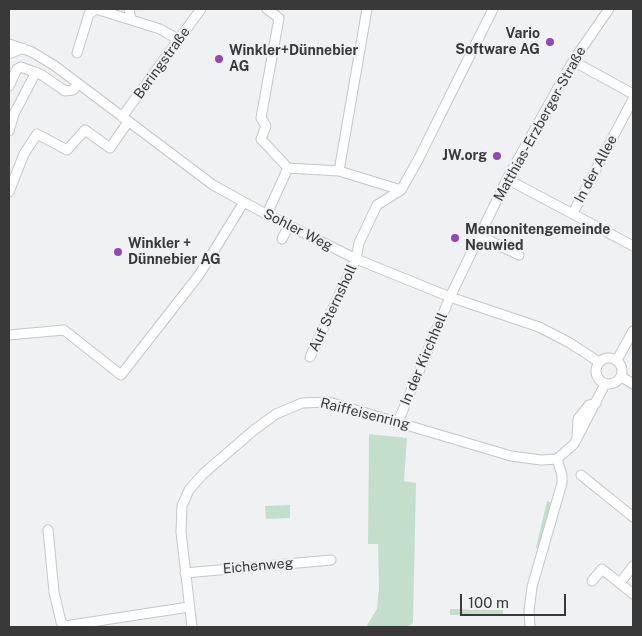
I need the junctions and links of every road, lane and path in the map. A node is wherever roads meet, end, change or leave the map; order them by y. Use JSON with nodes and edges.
{"nodes":[{"id":1,"x":96,"y":9,"type":"edge"},
{"id":2,"x":130,"y":9,"type":"edge"},
{"id":3,"x":201,"y":9,"type":"edge"},
{"id":4,"x":267,"y":9,"type":"edge"},
{"id":5,"x":367,"y":9,"type":"edge"},
{"id":6,"x":493,"y":9,"type":"edge"},
{"id":7,"x":609,"y":9,"type":"edge"},
{"id":8,"x":131,"y":20,"type":"junction"},
{"id":9,"x":179,"y":40,"type":"junction"},
{"id":10,"x":9,"y":44,"type":"edge"},
{"id":11,"x":24,"y":48,"type":"junction"},
{"id":12,"x":77,"y":53,"type":"dead end"},
{"id":13,"x":9,"y":54,"type":"edge"},
{"id":14,"x":573,"y":61,"type":"junction"},
{"id":15,"x":36,"y":72,"type":"junction"},
{"id":16,"x":78,"y":84,"type":"junction"},
{"id":17,"x":9,"y":86,"type":"edge"},
{"id":18,"x":633,"y":94,"type":"edge"},
{"id":19,"x":633,"y":99,"type":"edge"},
{"id":20,"x":125,"y":120,"type":"junction"},
{"id":21,"x":9,"y":131,"type":"edge"},
{"id":22,"x":288,"y":168,"type":"junction"},
{"id":23,"x":339,"y":171,"type":"junction"},
{"id":24,"x":507,"y":179,"type":"junction"},
{"id":25,"x":401,"y":190,"type":"junction"},
{"id":26,"x":9,"y":192,"type":"edge"},
{"id":27,"x":244,"y":202,"type":"junction"},
{"id":28,"x":573,"y":213,"type":"junction"},
{"id":29,"x":267,"y":214,"type":"junction"},
{"id":30,"x":289,"y":226,"type":"junction"},
{"id":31,"x":480,"y":236,"type":"junction"},
{"id":32,"x":282,"y":239,"type":"dead end"},
{"id":33,"x":633,"y":246,"type":"edge"},
{"id":34,"x":519,"y":255,"type":"dead end"},
{"id":35,"x":356,"y":259,"type":"junction"},
{"id":36,"x":450,"y":297,"type":"junction"},
{"id":37,"x":633,"y":331,"type":"edge"},
{"id":38,"x":9,"y":335,"type":"edge"},
{"id":39,"x":310,"y":357,"type":"dead end"},
{"id":40,"x":617,"y":360,"type":"junction"},
{"id":41,"x":599,"y":362,"type":"junction"},
{"id":42,"x":622,"y":377,"type":"junction"},
{"id":43,"x":606,"y":384,"type":"junction"},
{"id":44,"x":633,"y":384,"type":"edge"},
{"id":45,"x":398,"y":422,"type":"junction"},
{"id":46,"x":561,"y":457,"type":"junction"},
{"id":47,"x":581,"y":475,"type":"dead end"},
{"id":48,"x":633,"y":517,"type":"edge"},
{"id":49,"x":48,"y":530,"type":"dead end"},
{"id":50,"x":332,"y":560,"type":"dead end"},
{"id":51,"x":633,"y":566,"type":"edge"},
{"id":52,"x":185,"y":573,"type":"junction"},
{"id":53,"x":592,"y":581,"type":"dead end"},
{"id":54,"x":620,"y":583,"type":"junction"},
{"id":55,"x":633,"y":594,"type":"edge"},
{"id":56,"x":189,"y":607,"type":"junction"},
{"id":57,"x":192,"y":627,"type":"edge"},
{"id":58,"x":530,"y":627,"type":"edge"}],
"edges":[{"from":1,"to":8,"type":"street"},
{"from":1,"to":12,"type":"street"},
{"from":2,"to":8,"type":"street"},
{"from":3,"to":9,"type":"street","name":"Beringstraße"},
{"from":4,"to":22,"type":"street"},
{"from":5,"to":23,"type":"street"},
{"from":6,"to":25,"type":"street"},
{"from":7,"to":14,"type":"street","name":"Matthias-Erzberger-Straße"},
{"from":8,"to":9,"type":"street"},
{"from":9,"to":20,"type":"street","name":"Beringstraße"},
{"from":10,"to":11,"type":"street","name":"Sohler Weg"},
{"from":11,"to":13,"type":"street"},
{"from":11,"to":16,"type":"street","name":"Sohler Weg"},
{"from":14,"to":18,"type":"street"},
{"from":14,"to":24,"type":"street","name":"Matthias-Erzberger-Straße"},
{"from":15,"to":16,"type":"street"},
{"from":15,"to":17,"type":"street"},
{"from":15,"to":21,"type":"street"},
{"from":16,"to":20,"type":"street","name":"Sohler Weg"},
{"from":19,"to":28,"type":"street","name":"In der Allee"},
{"from":20,"to":26,"type":"street","name":"Beringstraße"},
{"from":20,"to":27,"type":"street","name":"Sohler Weg"},
{"from":22,"to":23,"type":"street"},
{"from":22,"to":29,"type":"street"},
{"from":23,"to":25,"type":"street"},
{"from":24,"to":28,"type":"street"},
{"from":24,"to":31,"type":"street","name":"Matthias-Erzberger-Straße"},
{"from":25,"to":35,"type":"street","name":"Auf Sternsholl"},
{"from":27,"to":29,"type":"street","name":"Sohler Weg"},
{"from":27,"to":38,"type":"street"},
{"from":28,"to":33,"type":"street"},
{"from":29,"to":30,"type":"street","name":"Sohler Weg"},
{"from":30,"to":32,"type":"street"},
{"from":30,"to":35,"type":"street","name":"Sohler Weg"},
{"from":31,"to":34,"type":"street"},
{"from":31,"to":36,"type":"street","name":"Matthias-Erzberger-Straße"},
{"from":35,"to":36,"type":"street","name":"Sohler Weg"},
{"from":35,"to":39,"type":"street","name":"Auf Sternsholl"},
{"from":36,"to":41,"type":"street","name":"Sohler Weg"},
{"from":36,"to":45,"type":"street","name":"In der Kirchhell"},
{"from":37,"to":40,"type":"street"},
{"from":40,"to":41,"type":"street"},
{"from":40,"to":42,"type":"street"},
{"from":41,"to":43,"type":"street"},
{"from":42,"to":43,"type":"street"},
{"from":42,"to":44,"type":"street"},
{"from":43,"to":46,"type":"street"},
{"from":45,"to":46,"type":"street","name":"Raiffeisenring"},
{"from":45,"to":52,"type":"street","name":"Raiffeisenring"},
{"from":46,"to":58,"type":"street"},
{"from":47,"to":48,"type":"street"},
{"from":49,"to":56,"type":"street"},
{"from":50,"to":52,"type":"street","name":"Eichenweg"},
{"from":51,"to":54,"type":"street"},
{"from":52,"to":56,"type":"street","name":"Raiffeisenring"},
{"from":53,"to":54,"type":"street"},
{"from":54,"to":55,"type":"street"},
{"from":56,"to":57,"type":"street","name":"Raiffeisenring"}]}
